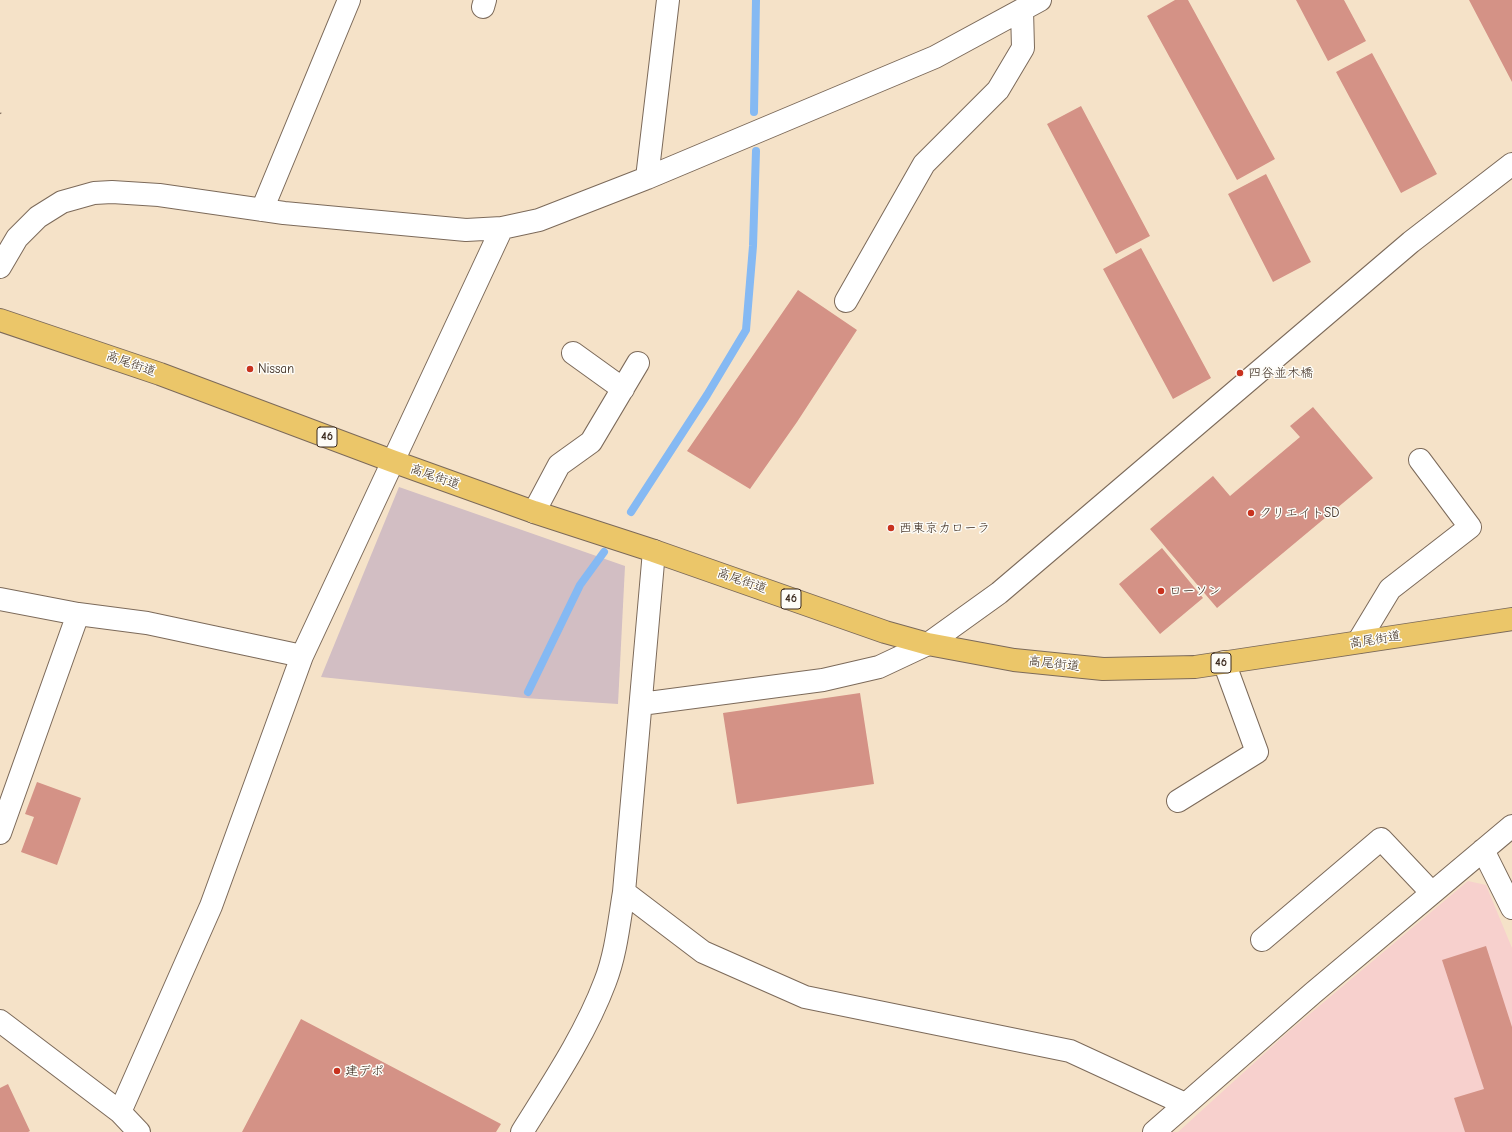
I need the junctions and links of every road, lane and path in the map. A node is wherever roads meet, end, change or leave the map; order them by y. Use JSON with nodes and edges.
{"nodes":[{"id":1,"x":349,"y":0,"type":"edge"},
{"id":2,"x":668,"y":0,"type":"edge"},
{"id":3,"x":1031,"y":5,"type":"edge"},
{"id":4,"x":1512,"y":164,"type":"edge"},
{"id":5,"x":647,"y":178,"type":"junction"},
{"id":6,"x":262,"y":210,"type":"junction"},
{"id":7,"x":502,"y":228,"type":"junction"},
{"id":8,"x":0,"y":267,"type":"edge"},
{"id":9,"x":846,"y":301,"type":"dead end"},
{"id":10,"x":0,"y":320,"type":"edge"},
{"id":11,"x":572,"y":353,"type":"dead end"},
{"id":12,"x":638,"y":363,"type":"dead end"},
{"id":13,"x":623,"y":389,"type":"junction"},
{"id":14,"x":1420,"y":460,"type":"dead end"},
{"id":15,"x":392,"y":462,"type":"junction"},
{"id":16,"x":534,"y":512,"type":"junction"},
{"id":17,"x":654,"y":551,"type":"junction"},
{"id":18,"x":0,"y":599,"type":"edge"},
{"id":19,"x":78,"y":614,"type":"junction"},
{"id":20,"x":1512,"y":619,"type":"edge"},
{"id":21,"x":1358,"y":642,"type":"junction"},
{"id":22,"x":928,"y":644,"type":"junction"},
{"id":23,"x":302,"y":656,"type":"junction"},
{"id":24,"x":1224,"y":662,"type":"junction"},
{"id":25,"x":641,"y":704,"type":"junction"},
{"id":26,"x":1178,"y":801,"type":"dead end"},
{"id":27,"x":1512,"y":826,"type":"edge"},
{"id":28,"x":0,"y":833,"type":"edge"},
{"id":29,"x":1483,"y":850,"type":"junction"},
{"id":30,"x":624,"y":892,"type":"junction"},
{"id":31,"x":1432,"y":893,"type":"junction"},
{"id":32,"x":1512,"y":908,"type":"edge"},
{"id":33,"x":1262,"y":940,"type":"dead end"},
{"id":34,"x":0,"y":1021,"type":"edge"},
{"id":35,"x":1185,"y":1104,"type":"junction"},
{"id":36,"x":120,"y":1112,"type":"junction"},
{"id":37,"x":139,"y":1132,"type":"edge"},
{"id":38,"x":522,"y":1132,"type":"edge"},
{"id":39,"x":1154,"y":1132,"type":"edge"}],
"edges":[{"from":1,"to":6,"type":"street"},
{"from":2,"to":5,"type":"street"},
{"from":3,"to":5,"type":"street"},
{"from":3,"to":9,"type":"street"},
{"from":4,"to":22,"type":"street"},
{"from":5,"to":7,"type":"street"},
{"from":6,"to":7,"type":"street"},
{"from":6,"to":8,"type":"street"},
{"from":7,"to":15,"type":"street"},
{"from":10,"to":15,"type":"main road","name":"高尾街道","number":"46"},
{"from":11,"to":13,"type":"street"},
{"from":12,"to":13,"type":"street"},
{"from":13,"to":16,"type":"street"},
{"from":14,"to":21,"type":"street"},
{"from":15,"to":16,"type":"main road","name":"高尾街道","number":"46"},
{"from":15,"to":23,"type":"street"},
{"from":16,"to":17,"type":"main road","name":"高尾街道","number":"46"},
{"from":17,"to":22,"type":"main road","name":"高尾街道","number":"46"},
{"from":17,"to":25,"type":"street"},
{"from":18,"to":19,"type":"street"},
{"from":19,"to":23,"type":"street"},
{"from":19,"to":28,"type":"street"},
{"from":20,"to":21,"type":"main road","name":"高尾街道","number":"46"},
{"from":21,"to":24,"type":"main road","name":"高尾街道","number":"46"},
{"from":22,"to":24,"type":"main road","name":"高尾街道","number":"46"},
{"from":22,"to":25,"type":"street"},
{"from":23,"to":36,"type":"street"},
{"from":24,"to":26,"type":"street"},
{"from":25,"to":30,"type":"street"},
{"from":27,"to":29,"type":"street"},
{"from":29,"to":31,"type":"street"},
{"from":29,"to":32,"type":"street"},
{"from":30,"to":35,"type":"street"},
{"from":30,"to":38,"type":"street"},
{"from":31,"to":33,"type":"street"},
{"from":31,"to":35,"type":"street"},
{"from":34,"to":36,"type":"street"},
{"from":35,"to":39,"type":"street"},
{"from":36,"to":37,"type":"street"}]}
